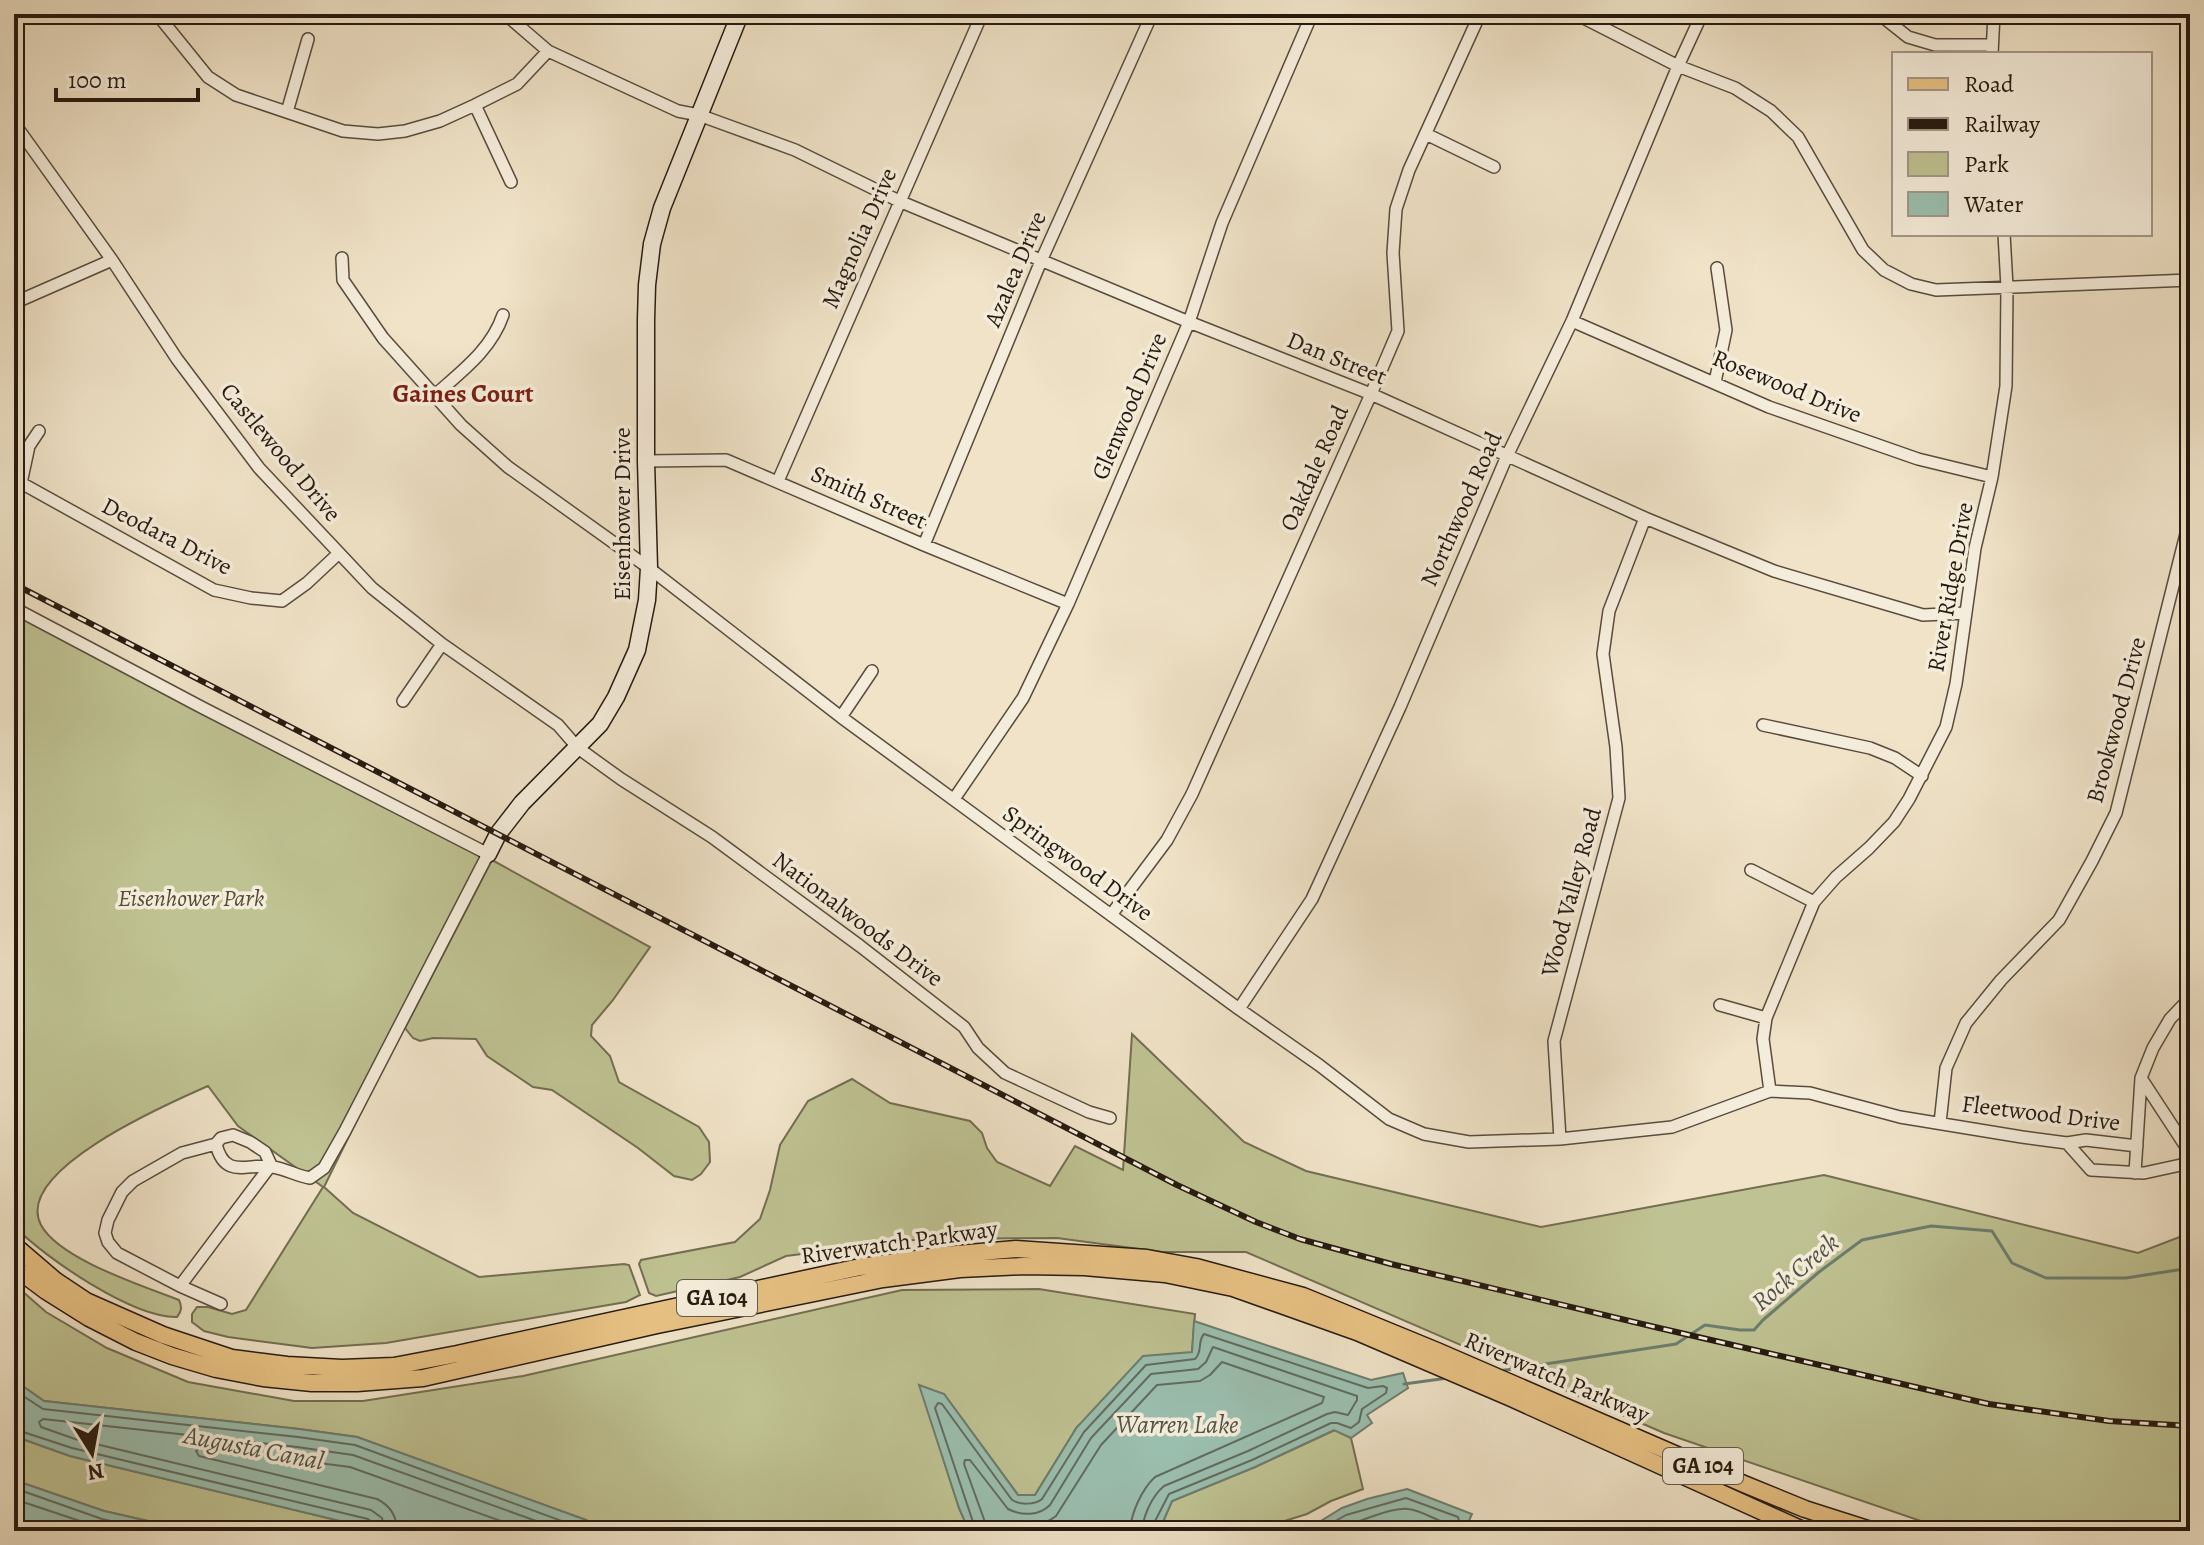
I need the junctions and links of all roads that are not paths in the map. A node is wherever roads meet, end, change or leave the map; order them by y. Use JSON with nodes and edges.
{"nodes":[{"id":1,"x":157,"y":14,"type":"edge"},
{"id":2,"x":505,"y":14,"type":"edge"},
{"id":3,"x":740,"y":14,"type":"edge"},
{"id":4,"x":982,"y":14,"type":"edge"},
{"id":5,"x":1152,"y":14,"type":"edge"},
{"id":6,"x":1312,"y":14,"type":"edge"},
{"id":7,"x":1480,"y":14,"type":"edge"},
{"id":8,"x":1576,"y":14,"type":"edge"},
{"id":9,"x":1702,"y":14,"type":"edge"},
{"id":10,"x":1879,"y":14,"type":"edge"},
{"id":11,"x":1994,"y":14,"type":"edge"},
{"id":12,"x":2190,"y":35,"type":"edge"},
{"id":13,"x":308,"y":39,"type":"dead end"},
{"id":14,"x":1992,"y":50,"type":"edge"},
{"id":15,"x":548,"y":51,"type":"junction"},
{"id":16,"x":1678,"y":66,"type":"junction"},
{"id":17,"x":475,"y":105,"type":"junction"},
{"id":18,"x":287,"y":112,"type":"junction"},
{"id":19,"x":2190,"y":113,"type":"edge"},
{"id":20,"x":699,"y":115,"type":"junction"},
{"id":21,"x":14,"y":123,"type":"edge"},
{"id":22,"x":1426,"y":134,"type":"junction"},
{"id":23,"x":1494,"y":167,"type":"dead end"},
{"id":24,"x":511,"y":182,"type":"dead end"},
{"id":25,"x":899,"y":201,"type":"junction"},
{"id":26,"x":2004,"y":236,"type":"edge"},
{"id":27,"x":342,"y":258,"type":"dead end"},
{"id":28,"x":112,"y":260,"type":"junction"},
{"id":29,"x":1041,"y":261,"type":"junction"},
{"id":30,"x":1717,"y":268,"type":"dead end"},
{"id":31,"x":2190,"y":280,"type":"edge"},
{"id":32,"x":2007,"y":287,"type":"junction"},
{"id":33,"x":14,"y":303,"type":"edge"},
{"id":34,"x":503,"y":315,"type":"dead end"},
{"id":35,"x":1572,"y":321,"type":"junction"},
{"id":36,"x":1189,"y":322,"type":"junction"},
{"id":37,"x":1715,"y":382,"type":"junction"},
{"id":38,"x":1371,"y":394,"type":"junction"},
{"id":39,"x":435,"y":395,"type":"junction"},
{"id":40,"x":39,"y":431,"type":"dead end"},
{"id":41,"x":1507,"y":456,"type":"junction"},
{"id":42,"x":646,"y":461,"type":"junction"},
{"id":43,"x":1992,"y":477,"type":"junction"},
{"id":44,"x":18,"y":481,"type":"edge"},
{"id":45,"x":778,"y":481,"type":"junction"},
{"id":46,"x":1645,"y":518,"type":"junction"},
{"id":47,"x":2190,"y":518,"type":"edge"},
{"id":48,"x":924,"y":545,"type":"junction"},
{"id":49,"x":339,"y":553,"type":"junction"},
{"id":50,"x":649,"y":568,"type":"junction"},
{"id":51,"x":1068,"y":604,"type":"junction"},
{"id":52,"x":14,"y":608,"type":"edge"},
{"id":53,"x":1965,"y":613,"type":"junction"},
{"id":54,"x":442,"y":644,"type":"junction"},
{"id":55,"x":872,"y":671,"type":"dead end"},
{"id":56,"x":403,"y":701,"type":"dead end"},
{"id":57,"x":841,"y":717,"type":"junction"},
{"id":58,"x":1763,"y":725,"type":"dead end"},
{"id":59,"x":578,"y":748,"type":"junction"},
{"id":60,"x":1922,"y":776,"type":"junction"},
{"id":61,"x":954,"y":799,"type":"junction"},
{"id":62,"x":488,"y":854,"type":"junction"},
{"id":63,"x":1751,"y":870,"type":"dead end"},
{"id":64,"x":1814,"y":902,"type":"junction"},
{"id":65,"x":1111,"y":915,"type":"junction"},
{"id":66,"x":2190,"y":998,"type":"edge"},
{"id":67,"x":1720,"y":1005,"type":"dead end"},
{"id":68,"x":1239,"y":1009,"type":"junction"},
{"id":69,"x":1766,"y":1018,"type":"junction"},
{"id":70,"x":2141,"y":1078,"type":"junction"},
{"id":71,"x":1770,"y":1091,"type":"junction"},
{"id":72,"x":1110,"y":1118,"type":"dead end"},
{"id":73,"x":1940,"y":1123,"type":"junction"},
{"id":74,"x":1560,"y":1139,"type":"junction"},
{"id":75,"x":2067,"y":1143,"type":"junction"},
{"id":76,"x":216,"y":1144,"type":"junction"},
{"id":77,"x":2137,"y":1146,"type":"junction"},
{"id":78,"x":2190,"y":1153,"type":"edge"},
{"id":79,"x":2190,"y":1163,"type":"edge"},
{"id":80,"x":271,"y":1165,"type":"junction"},
{"id":81,"x":2135,"y":1173,"type":"junction"},
{"id":82,"x":14,"y":1245,"type":"edge"},
{"id":83,"x":14,"y":1267,"type":"edge"},
{"id":84,"x":180,"y":1286,"type":"junction"},
{"id":85,"x":221,"y":1304,"type":"dead end"},
{"id":86,"x":1731,"y":1497,"type":"junction"},
{"id":87,"x":1787,"y":1531,"type":"edge"},
{"id":88,"x":1805,"y":1531,"type":"edge"},
{"id":89,"x":1874,"y":1531,"type":"edge"}],
"edges":[{"from":1,"to":18,"type":"street"},
{"from":2,"to":15,"type":"street","name":"Dan Street"},
{"from":3,"to":20,"type":"street","name":"Eisenhower Drive"},
{"from":4,"to":25,"type":"street","name":"Magnolia Drive"},
{"from":5,"to":29,"type":"street","name":"Azalea Drive"},
{"from":6,"to":36,"type":"street","name":"Glenwood Drive"},
{"from":7,"to":22,"type":"street","name":"Oakdale Road"},
{"from":8,"to":16,"type":"street"},
{"from":9,"to":16,"type":"street","name":"Northwood Road"},
{"from":10,"to":14,"type":"street"},
{"from":11,"to":14,"type":"street"},
{"from":12,"to":19,"type":"street"},
{"from":13,"to":18,"type":"street"},
{"from":15,"to":17,"type":"street"},
{"from":15,"to":20,"type":"street","name":"Dan Street"},
{"from":16,"to":32,"type":"street"},
{"from":16,"to":35,"type":"street","name":"Northwood Road"},
{"from":17,"to":18,"type":"street"},
{"from":17,"to":24,"type":"street"},
{"from":20,"to":25,"type":"street","name":"Dan Street"},
{"from":20,"to":42,"type":"street","name":"Eisenhower Drive"},
{"from":21,"to":28,"type":"street","name":"Castlewood Drive"},
{"from":22,"to":23,"type":"street"},
{"from":22,"to":38,"type":"street","name":"Oakdale Road"},
{"from":25,"to":29,"type":"street","name":"Dan Street"},
{"from":25,"to":45,"type":"street","name":"Magnolia Drive"},
{"from":26,"to":32,"type":"street","name":"River Ridge Drive"},
{"from":27,"to":39,"type":"street","name":"Springwood Drive"},
{"from":28,"to":33,"type":"street"},
{"from":28,"to":49,"type":"street","name":"Castlewood Drive"},
{"from":29,"to":36,"type":"street","name":"Dan Street"},
{"from":29,"to":48,"type":"street","name":"Azalea Drive"},
{"from":30,"to":37,"type":"street"},
{"from":31,"to":32,"type":"street"},
{"from":32,"to":43,"type":"street","name":"River Ridge Drive"},
{"from":34,"to":39,"type":"street"},
{"from":35,"to":37,"type":"street","name":"Rosewood Drive"},
{"from":35,"to":41,"type":"street","name":"Northwood Road"},
{"from":36,"to":38,"type":"street","name":"Dan Street"},
{"from":36,"to":51,"type":"street","name":"Glenwood Drive"},
{"from":37,"to":43,"type":"street","name":"Rosewood Drive"},
{"from":38,"to":41,"type":"street","name":"Dan Street"},
{"from":38,"to":65,"type":"street","name":"Oakdale Road"},
{"from":39,"to":50,"type":"street","name":"Springwood Drive"},
{"from":40,"to":44,"type":"street"},
{"from":41,"to":46,"type":"street","name":"Dan Street"},
{"from":41,"to":68,"type":"street","name":"Northwood Road"},
{"from":42,"to":45,"type":"street","name":"Smith Street"},
{"from":42,"to":50,"type":"street","name":"Eisenhower Drive"},
{"from":43,"to":53,"type":"street","name":"River Ridge Drive"},
{"from":44,"to":49,"type":"street","name":"Deodara Drive"},
{"from":45,"to":48,"type":"street","name":"Smith Street"},
{"from":46,"to":53,"type":"street","name":"Dan Street"},
{"from":46,"to":74,"type":"street","name":"Wood Valley Road"},
{"from":47,"to":73,"type":"street","name":"Brookwood Drive"},
{"from":48,"to":51,"type":"street","name":"Smith Street"},
{"from":49,"to":54,"type":"street","name":"Castlewood Drive"},
{"from":50,"to":57,"type":"street","name":"Springwood Drive"},
{"from":50,"to":59,"type":"street","name":"Eisenhower Drive"},
{"from":51,"to":61,"type":"street","name":"Glenwood Drive"},
{"from":52,"to":62,"type":"street"},
{"from":53,"to":60,"type":"street","name":"River Ridge Drive"},
{"from":54,"to":56,"type":"street"},
{"from":54,"to":59,"type":"street","name":"Castlewood Drive"},
{"from":55,"to":57,"type":"street"},
{"from":57,"to":61,"type":"street","name":"Springwood Drive"},
{"from":58,"to":60,"type":"street"},
{"from":59,"to":62,"type":"street","name":"Eisenhower Drive"},
{"from":59,"to":72,"type":"street","name":"Nationalwoods Drive"},
{"from":60,"to":64,"type":"street","name":"River Ridge Drive"},
{"from":61,"to":65,"type":"street","name":"Springwood Drive"},
{"from":62,"to":80,"type":"street","name":"Eisenhower Drive"},
{"from":63,"to":64,"type":"street"},
{"from":64,"to":69,"type":"street","name":"River Ridge Drive"},
{"from":65,"to":68,"type":"street","name":"Springwood Drive"},
{"from":66,"to":70,"type":"street","name":"Fleetwood Drive"},
{"from":67,"to":69,"type":"street"},
{"from":68,"to":74,"type":"street","name":"Springwood Drive"},
{"from":69,"to":71,"type":"street","name":"River Ridge Drive"},
{"from":70,"to":77,"type":"street","name":"Fleetwood Drive"},
{"from":70,"to":78,"type":"street"},
{"from":71,"to":73,"type":"street","name":"Springwood Drive"},
{"from":71,"to":74,"type":"street","name":"Springwood Drive"},
{"from":73,"to":75,"type":"street","name":"Fleetwood Drive"},
{"from":75,"to":77,"type":"street","name":"Fleetwood Drive"},
{"from":75,"to":81,"type":"street"},
{"from":76,"to":80,"type":"street"},
{"from":76,"to":80,"type":"street"},
{"from":76,"to":84,"type":"street"},
{"from":77,"to":81,"type":"street","name":"Fleetwood Drive"},
{"from":79,"to":81,"type":"street"},
{"from":80,"to":84,"type":"street"},
{"from":82,"to":89,"type":"main road","name":"Riverwatch Parkway","number":"GA 104"},
{"from":83,"to":86,"type":"main road","name":"Riverwatch Parkway","number":"GA 104"},
{"from":84,"to":85,"type":"street"},
{"from":86,"to":87,"type":"main road"},
{"from":86,"to":88,"type":"main road","name":"Riverwatch Parkway","number":"GA 104"}]}
